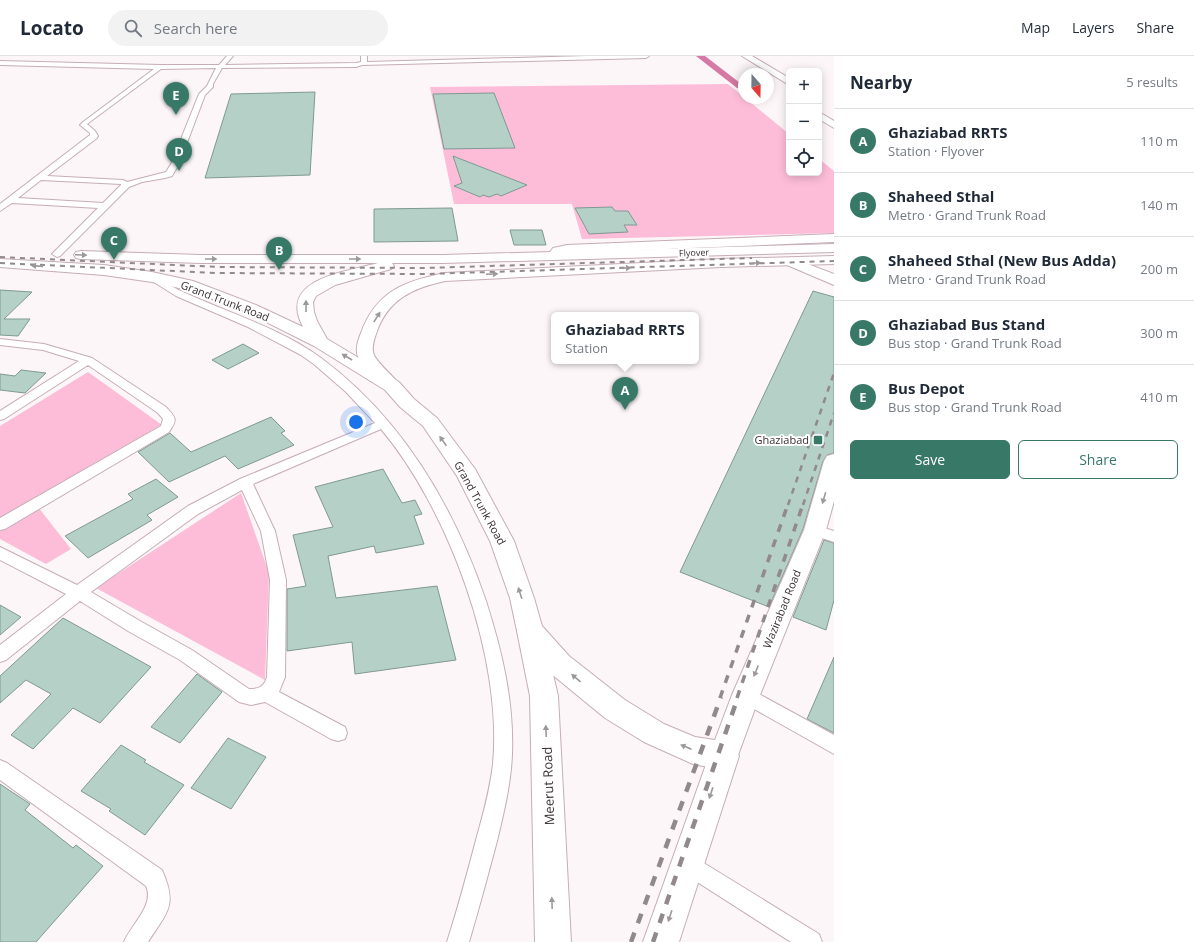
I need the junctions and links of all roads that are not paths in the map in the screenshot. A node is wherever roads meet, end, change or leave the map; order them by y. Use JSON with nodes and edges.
{"nodes":[{"id":1,"x":230,"y":56,"type":"edge"},
{"id":2,"x":364,"y":56,"type":"edge"},
{"id":3,"x":646,"y":56,"type":"edge"},
{"id":4,"x":742,"y":58,"type":"edge"},
{"id":5,"x":184,"y":60,"type":"dead end"},
{"id":6,"x":0,"y":63,"type":"edge"},
{"id":7,"x":161,"y":64,"type":"junction"},
{"id":8,"x":362,"y":64,"type":"junction"},
{"id":9,"x":172,"y":67,"type":"junction"},
{"id":10,"x":220,"y":67,"type":"junction"},
{"id":11,"x":750,"y":68,"type":"edge"},
{"id":12,"x":786,"y":80,"type":"edge"},
{"id":13,"x":822,"y":117,"type":"edge"},
{"id":14,"x":834,"y":125,"type":"edge"},
{"id":15,"x":40,"y":178,"type":"junction"},
{"id":16,"x":126,"y":184,"type":"junction"},
{"id":17,"x":11,"y":200,"type":"junction"},
{"id":18,"x":105,"y":206,"type":"junction"},
{"id":19,"x":0,"y":208,"type":"edge"},
{"id":20,"x":834,"y":238,"type":"edge"},
{"id":21,"x":834,"y":248,"type":"edge"},
{"id":22,"x":57,"y":254,"type":"junction"},
{"id":23,"x":560,"y":256,"type":"junction"},
{"id":24,"x":414,"y":258,"type":"junction"},
{"id":25,"x":443,"y":259,"type":"junction"},
{"id":26,"x":0,"y":260,"type":"edge"},
{"id":27,"x":834,"y":260,"type":"edge"},
{"id":28,"x":792,"y":262,"type":"junction"},
{"id":29,"x":152,"y":277,"type":"junction"},
{"id":30,"x":445,"y":277,"type":"junction"},
{"id":31,"x":834,"y":280,"type":"edge"},
{"id":32,"x":0,"y":342,"type":"edge"},
{"id":33,"x":320,"y":342,"type":"junction"},
{"id":34,"x":88,"y":360,"type":"junction"},
{"id":35,"x":392,"y":386,"type":"junction"},
{"id":36,"x":0,"y":416,"type":"edge"},
{"id":37,"x":383,"y":424,"type":"junction"},
{"id":38,"x":834,"y":461,"type":"edge"},
{"id":39,"x":245,"y":482,"type":"junction"},
{"id":40,"x":0,"y":525,"type":"edge"},
{"id":41,"x":824,"y":533,"type":"edge"},
{"id":42,"x":0,"y":552,"type":"edge"},
{"id":43,"x":78,"y":593,"type":"junction"},
{"id":44,"x":530,"y":631,"type":"junction"},
{"id":45,"x":0,"y":655,"type":"edge"},
{"id":46,"x":266,"y":694,"type":"junction"},
{"id":47,"x":746,"y":695,"type":"junction"},
{"id":48,"x":338,"y":733,"type":"dead end"},
{"id":49,"x":834,"y":745,"type":"edge"},
{"id":50,"x":724,"y":756,"type":"junction"},
{"id":51,"x":0,"y":770,"type":"edge"},
{"id":52,"x":687,"y":864,"type":"junction"},
{"id":53,"x":135,"y":942,"type":"edge"},
{"id":54,"x":458,"y":942,"type":"edge"},
{"id":55,"x":553,"y":942,"type":"edge"},
{"id":56,"x":661,"y":942,"type":"edge"},
{"id":57,"x":812,"y":942,"type":"edge"}],
"edges":[{"from":1,"to":10,"type":"street"},
{"from":2,"to":8,"type":"street"},
{"from":3,"to":8,"type":"street"},
{"from":4,"to":11,"type":"main road"},
{"from":4,"to":12,"type":"main road"},
{"from":5,"to":9,"type":"street"},
{"from":6,"to":7,"type":"street"},
{"from":7,"to":9,"type":"street"},
{"from":7,"to":15,"type":"street"},
{"from":8,"to":10,"type":"street"},
{"from":9,"to":10,"type":"street"},
{"from":10,"to":16,"type":"street"},
{"from":13,"to":14,"type":"main road"},
{"from":15,"to":16,"type":"street"},
{"from":15,"to":17,"type":"street"},
{"from":16,"to":18,"type":"street"},
{"from":17,"to":18,"type":"street"},
{"from":17,"to":19,"type":"street"},
{"from":18,"to":22,"type":"street"},
{"from":20,"to":23,"type":"main road"},
{"from":21,"to":23,"type":"main road","name":"Flyover"},
{"from":22,"to":24,"type":"main road","name":"Grand Trunk Road","one_way":true},
{"from":22,"to":26,"type":"main road","name":"Grand Trunk Road"},
{"from":23,"to":25,"type":"main road","name":"Grand Trunk Road"},
{"from":24,"to":25,"type":"main road","name":"Grand Trunk Road"},
{"from":33,"to":24,"type":"main road","one_way":true},
{"from":25,"to":30,"type":"main road"},
{"from":29,"to":26,"type":"main road","name":"Grand Trunk Road","one_way":true},
{"from":27,"to":28,"type":"main road"},
{"from":30,"to":28,"type":"main road","one_way":true},
{"from":28,"to":31,"type":"main road"},
{"from":29,"to":33,"type":"main road","name":"Grand Trunk Road"},
{"from":29,"to":37,"type":"street"},
{"from":35,"to":30,"type":"main road","one_way":true},
{"from":32,"to":34,"type":"street"},
{"from":35,"to":33,"type":"main road","name":"Grand Trunk Road","one_way":true},
{"from":34,"to":36,"type":"street"},
{"from":34,"to":40,"type":"street"},
{"from":44,"to":35,"type":"main road","name":"Grand Trunk Road","one_way":true},
{"from":37,"to":39,"type":"street"},
{"from":37,"to":54,"type":"street"},
{"from":38,"to":41,"type":"main road","name":"Wazirabad Road","one_way":true},
{"from":39,"to":43,"type":"street"},
{"from":39,"to":46,"type":"street"},
{"from":41,"to":47,"type":"main road","name":"Wazirabad Road","one_way":true},
{"from":42,"to":43,"type":"street"},
{"from":43,"to":45,"type":"street"},
{"from":43,"to":46,"type":"street"},
{"from":50,"to":44,"type":"main road","name":"Grand Trunk Road","one_way":true},
{"from":55,"to":44,"type":"main road","name":"Meerut Road","one_way":true},
{"from":46,"to":48,"type":"street"},
{"from":47,"to":49,"type":"street"},
{"from":47,"to":50,"type":"main road","name":"Wazirabad Road"},
{"from":50,"to":52,"type":"main road","one_way":true},
{"from":51,"to":53,"type":"street"},
{"from":52,"to":56,"type":"main road","one_way":true},
{"from":52,"to":57,"type":"street"}]}
